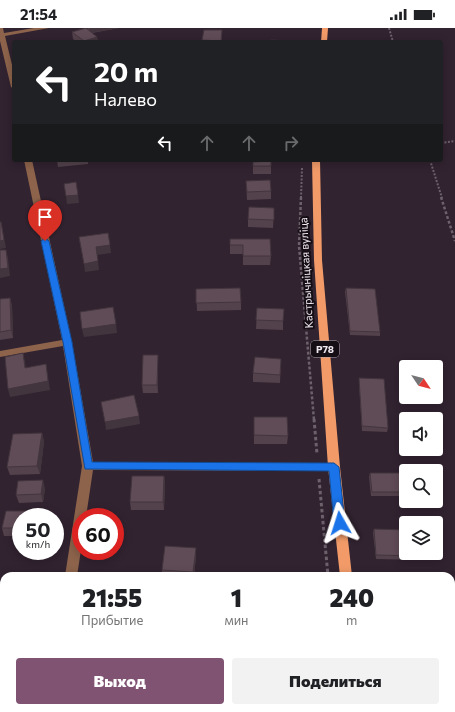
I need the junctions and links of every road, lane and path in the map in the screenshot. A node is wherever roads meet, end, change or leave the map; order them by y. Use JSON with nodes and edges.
{"nodes":[{"id":1,"x":46,"y":28,"type":"edge"},
{"id":2,"x":325,"y":28,"type":"edge"},
{"id":3,"x":389,"y":28,"type":"edge"},
{"id":4,"x":1,"y":31,"type":"edge"},
{"id":5,"x":324,"y":40,"type":"edge"},
{"id":6,"x":393,"y":40,"type":"edge"},
{"id":7,"x":10,"y":64,"type":"junction"},
{"id":8,"x":0,"y":66,"type":"edge"},
{"id":9,"x":12,"y":76,"type":"edge"},
{"id":10,"x":455,"y":141,"type":"edge"},
{"id":11,"x":443,"y":143,"type":"edge"},
{"id":12,"x":28,"y":162,"type":"edge"},
{"id":13,"x":316,"y":162,"type":"edge"},
{"id":14,"x":431,"y":162,"type":"edge"},
{"id":15,"x":302,"y":167,"type":"dead end"},
{"id":16,"x":455,"y":241,"type":"edge"},
{"id":17,"x":67,"y":342,"type":"junction"},
{"id":18,"x":0,"y":354,"type":"edge"},
{"id":19,"x":88,"y":466,"type":"junction"},
{"id":20,"x":318,"y":467,"type":"junction"},
{"id":21,"x":334,"y":467,"type":"junction"},
{"id":22,"x":72,"y":572,"type":"edge"},
{"id":23,"x":328,"y":572,"type":"edge"},
{"id":24,"x":346,"y":572,"type":"edge"}],
"edges":[{"from":1,"to":4,"type":"street"},
{"from":2,"to":5,"type":"main road"},
{"from":3,"to":6,"type":"path"},
{"from":4,"to":7,"type":"street"},
{"from":7,"to":8,"type":"street"},
{"from":7,"to":9,"type":"street"},
{"from":10,"to":11,"type":"path"},
{"from":12,"to":17,"type":"street"},
{"from":13,"to":21,"type":"main road","name":"Кастрычніцкая вуліца","number":"Р78"},
{"from":14,"to":16,"type":"path"},
{"from":15,"to":20,"type":"path"},
{"from":17,"to":18,"type":"street"},
{"from":17,"to":19,"type":"street"},
{"from":19,"to":20,"type":"street"},
{"from":19,"to":22,"type":"street"},
{"from":20,"to":21,"type":"street"},
{"from":20,"to":23,"type":"path"},
{"from":21,"to":24,"type":"main road","name":"Кастрычніцкая вуліца","number":"Р78"}]}
